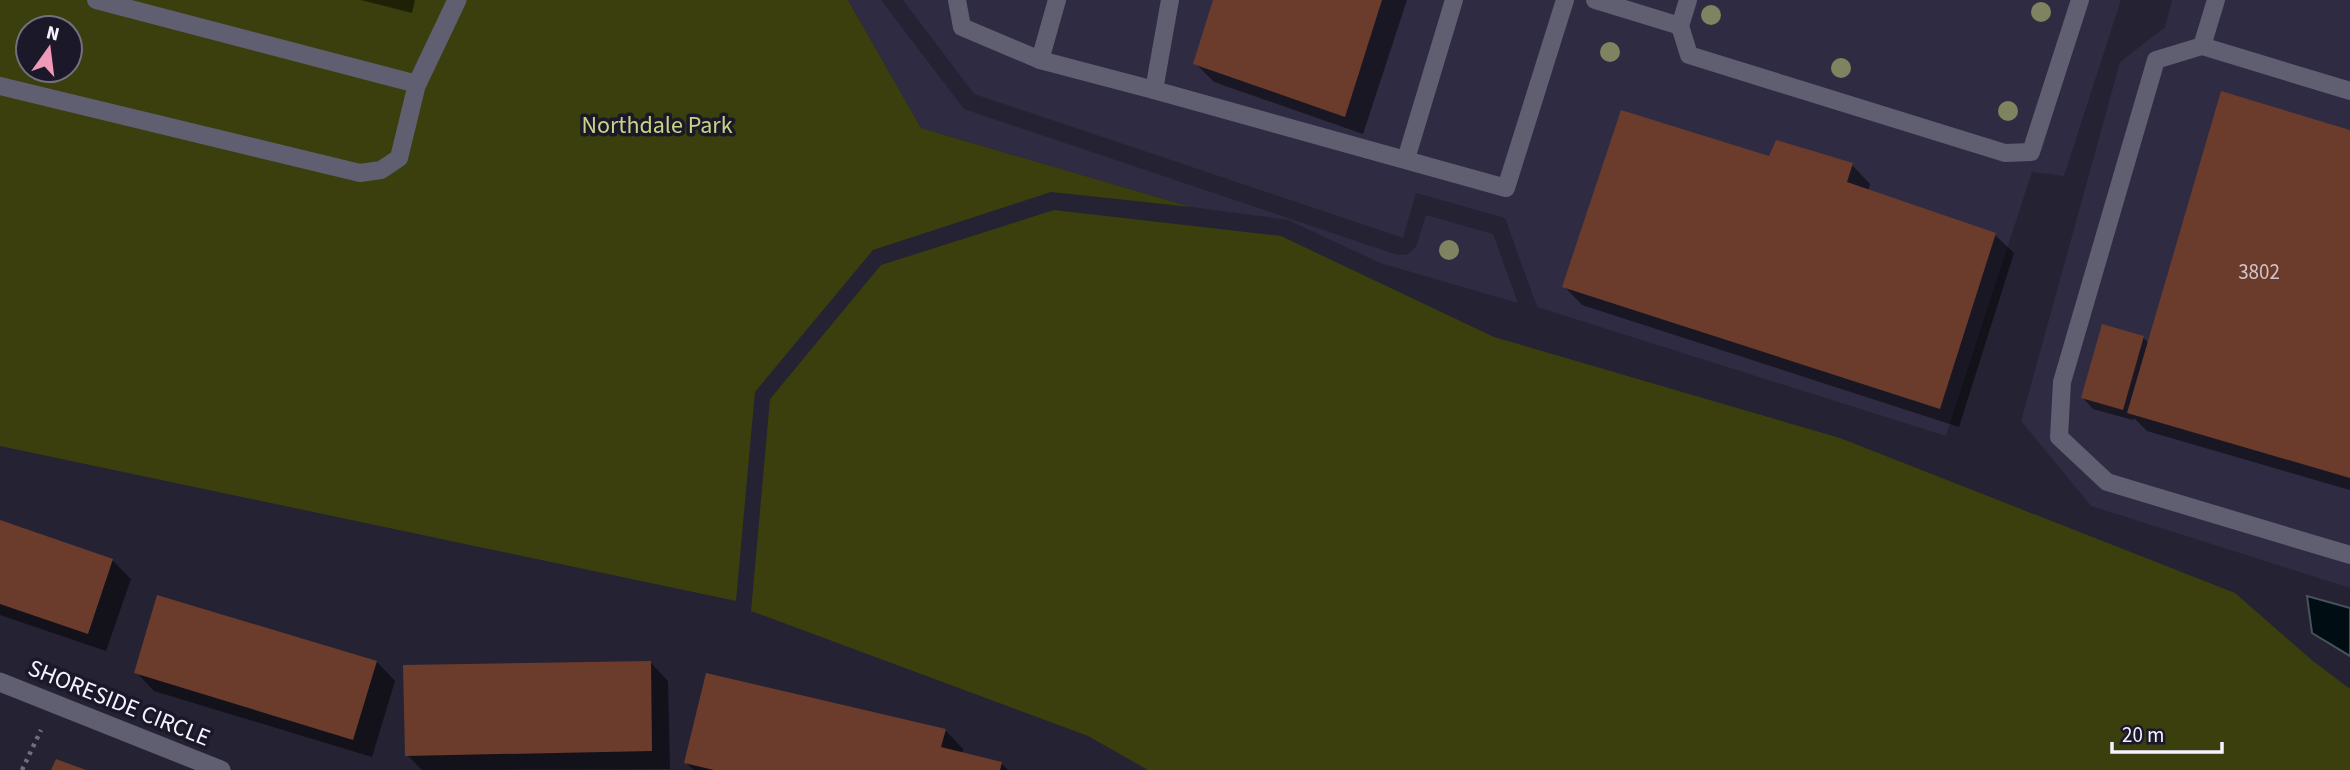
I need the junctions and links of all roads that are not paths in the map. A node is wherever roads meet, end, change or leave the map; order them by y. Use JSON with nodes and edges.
{"nodes":[{"id":1,"x":96,"y":0,"type":"edge"},
{"id":2,"x":457,"y":0,"type":"edge"},
{"id":3,"x":957,"y":0,"type":"edge"},
{"id":4,"x":1057,"y":0,"type":"edge"},
{"id":5,"x":1170,"y":0,"type":"edge"},
{"id":6,"x":1454,"y":0,"type":"edge"},
{"id":7,"x":1565,"y":0,"type":"edge"},
{"id":8,"x":1595,"y":0,"type":"edge"},
{"id":9,"x":1688,"y":0,"type":"edge"},
{"id":10,"x":2080,"y":0,"type":"edge"},
{"id":11,"x":2216,"y":0,"type":"edge"},
{"id":12,"x":1680,"y":26,"type":"junction"},
{"id":13,"x":2202,"y":46,"type":"junction"},
{"id":14,"x":1040,"y":60,"type":"junction"},
{"id":15,"x":417,"y":84,"type":"junction"},
{"id":16,"x":0,"y":86,"type":"edge"},
{"id":17,"x":1154,"y":90,"type":"junction"},
{"id":18,"x":2350,"y":91,"type":"edge"},
{"id":19,"x":1406,"y":159,"type":"junction"},
{"id":20,"x":2350,"y":555,"type":"edge"},
{"id":21,"x":0,"y":682,"type":"edge"},
{"id":22,"x":221,"y":770,"type":"edge"}],
"edges":[{"from":1,"to":15,"type":"lane"},
{"from":2,"to":15,"type":"street"},
{"from":3,"to":14,"type":"lane"},
{"from":4,"to":14,"type":"lane"},
{"from":5,"to":17,"type":"lane"},
{"from":6,"to":19,"type":"lane"},
{"from":7,"to":19,"type":"lane"},
{"from":8,"to":12,"type":"lane"},
{"from":9,"to":12,"type":"lane"},
{"from":10,"to":12,"type":"lane"},
{"from":11,"to":13,"type":"lane"},
{"from":13,"to":18,"type":"lane"},
{"from":13,"to":20,"type":"lane"},
{"from":14,"to":17,"type":"lane"},
{"from":15,"to":16,"type":"lane"},
{"from":17,"to":19,"type":"lane"},
{"from":21,"to":22,"type":"street","name":"SHORESIDE CIRCLE"}]}
